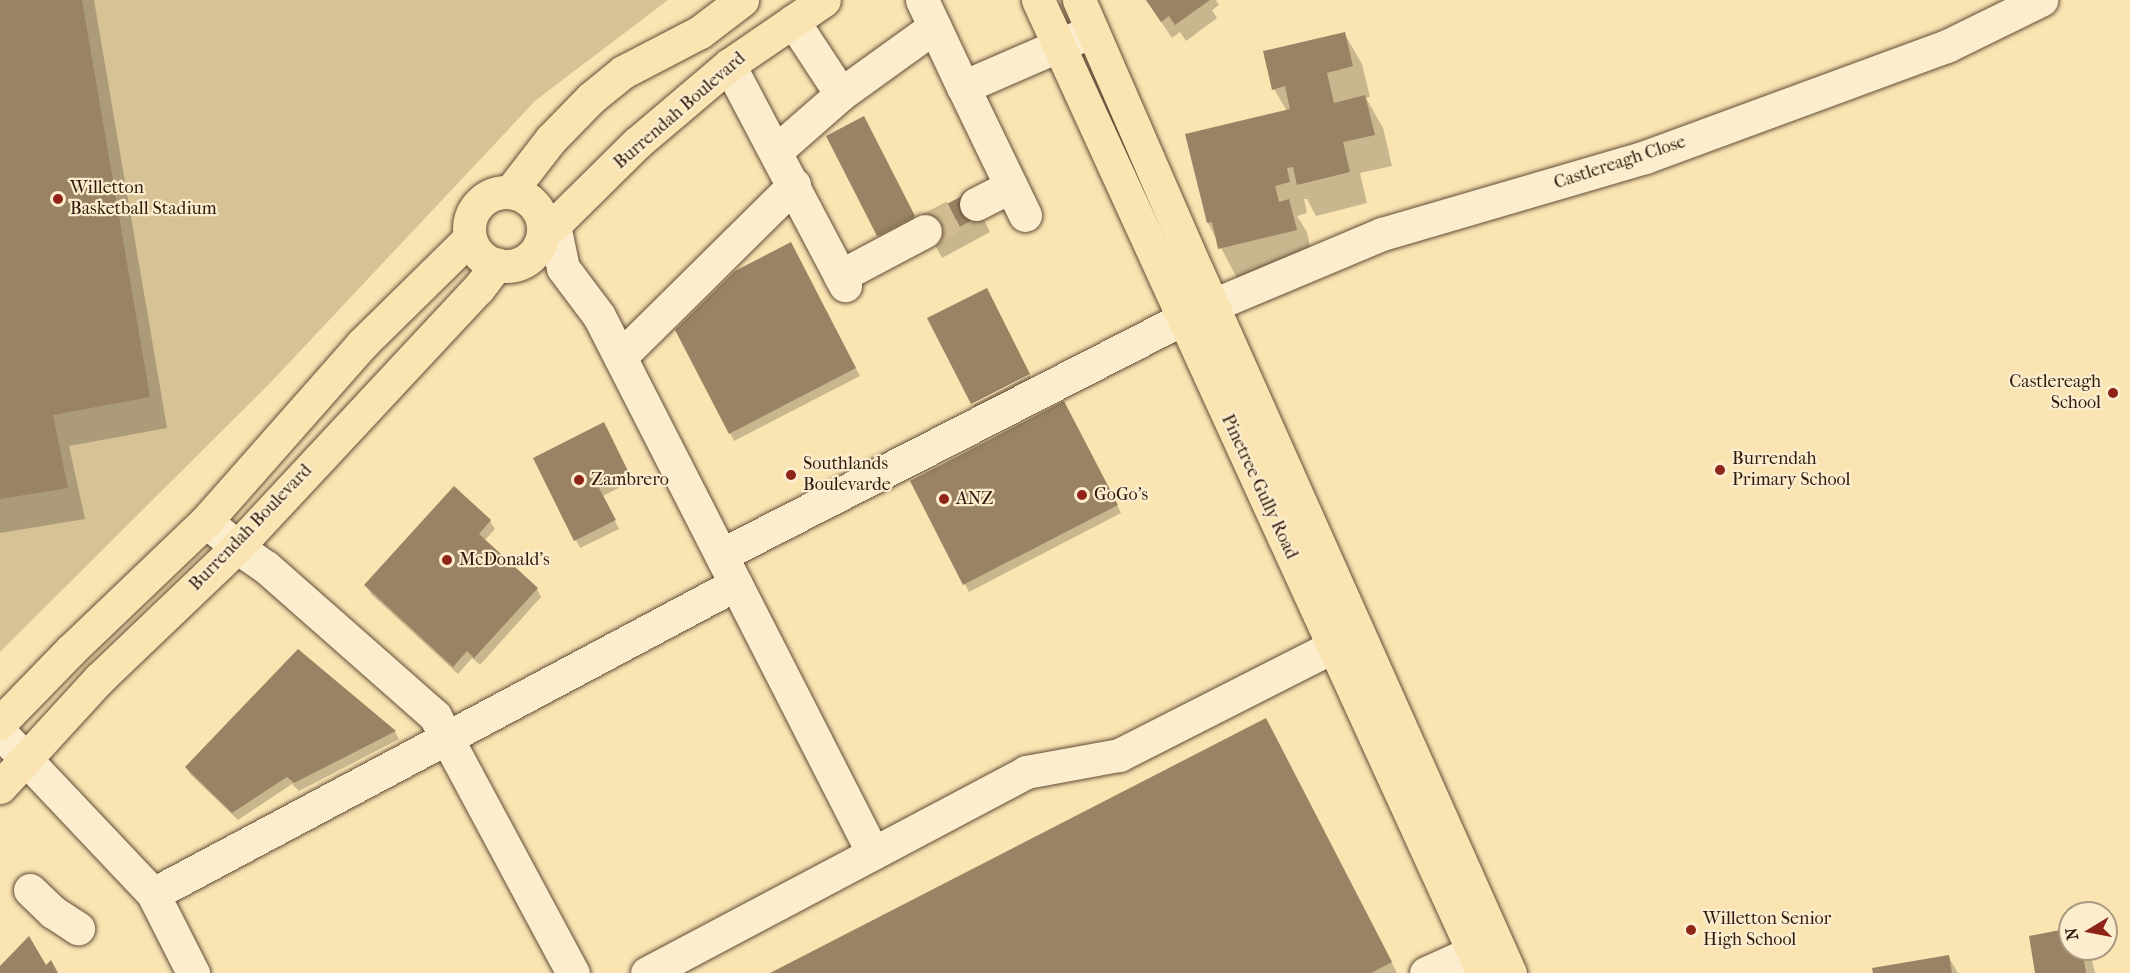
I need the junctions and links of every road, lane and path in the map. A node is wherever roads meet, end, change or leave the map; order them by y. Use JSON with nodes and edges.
{"nodes":[{"id":1,"x":742,"y":0,"type":"edge"},
{"id":2,"x":824,"y":0,"type":"edge"},
{"id":3,"x":1038,"y":0,"type":"edge"},
{"id":4,"x":1079,"y":0,"type":"edge"},
{"id":5,"x":2041,"y":0,"type":"edge"},
{"id":6,"x":928,"y":14,"type":"edge"},
{"id":7,"x":793,"y":21,"type":"junction"},
{"id":8,"x":1092,"y":31,"type":"junction"},
{"id":9,"x":1059,"y":45,"type":"junction"},
{"id":10,"x":729,"y":65,"type":"junction"},
{"id":11,"x":963,"y":87,"type":"junction"},
{"id":12,"x":841,"y":94,"type":"junction"},
{"id":13,"x":776,"y":151,"type":"junction"},
{"id":14,"x":794,"y":185,"type":"junction"},
{"id":15,"x":510,"y":192,"type":"junction"},
{"id":16,"x":976,"y":204,"type":"tunnel mouth"},
{"id":17,"x":548,"y":226,"type":"junction"},
{"id":18,"x":926,"y":231,"type":"tunnel mouth"},
{"id":19,"x":470,"y":238,"type":"junction"},
{"id":20,"x":497,"y":264,"type":"junction"},
{"id":21,"x":1196,"y":312,"type":"junction"},
{"id":22,"x":620,"y":357,"type":"junction"},
{"id":23,"x":327,"y":383,"type":"junction"},
{"id":24,"x":359,"y":416,"type":"junction"},
{"id":25,"x":206,"y":521,"type":"junction"},
{"id":26,"x":237,"y":547,"type":"junction"},
{"id":27,"x":721,"y":555,"type":"junction"},
{"id":28,"x":736,"y":584,"type":"junction"},
{"id":29,"x":1345,"y":641,"type":"junction"},
{"id":30,"x":0,"y":723,"type":"edge"},
{"id":31,"x":0,"y":732,"type":"edge"},
{"id":32,"x":447,"y":738,"type":"junction"},
{"id":33,"x":27,"y":760,"type":"junction"},
{"id":34,"x":0,"y":787,"type":"edge"},
{"id":35,"x":873,"y":853,"type":"junction"},
{"id":36,"x":30,"y":891,"type":"dead end"},
{"id":37,"x":153,"y":894,"type":"junction"},
{"id":38,"x":78,"y":928,"type":"dead end"},
{"id":39,"x":1478,"y":963,"type":"edge"},
{"id":40,"x":193,"y":973,"type":"edge"},
{"id":41,"x":573,"y":973,"type":"edge"},
{"id":42,"x":647,"y":973,"type":"edge"},
{"id":43,"x":1426,"y":973,"type":"edge"},
{"id":44,"x":1510,"y":973,"type":"edge"}],
"edges":[{"from":1,"to":15,"type":"main road"},
{"from":2,"to":7,"type":"main road","name":"Burrendah Boulevard"},
{"from":3,"to":9,"type":"main road","name":"Pinetree Gully Road"},
{"from":4,"to":8,"type":"main road","name":"Pinetree Gully Road"},
{"from":5,"to":21,"type":"street","name":"Castlereagh Close"},
{"from":6,"to":11,"type":"street"},
{"from":6,"to":12,"type":"street"},
{"from":7,"to":10,"type":"main road","name":"Burrendah Boulevard"},
{"from":7,"to":12,"type":"street"},
{"from":8,"to":9,"type":"street"},
{"from":8,"to":21,"type":"main road","name":"Pinetree Gully Road"},
{"from":9,"to":11,"type":"street"},
{"from":9,"to":21,"type":"main road","name":"Pinetree Gully Road"},
{"from":10,"to":13,"type":"street"},
{"from":10,"to":17,"type":"main road","name":"Burrendah Boulevard"},
{"from":11,"to":16,"type":"street"},
{"from":12,"to":13,"type":"street"},
{"from":13,"to":14,"type":"street"},
{"from":14,"to":18,"type":"street"},
{"from":14,"to":22,"type":"street"},
{"from":15,"to":17,"type":"main road"},
{"from":15,"to":19,"type":"main road"},
{"from":17,"to":20,"type":"main road"},
{"from":17,"to":22,"type":"street"},
{"from":19,"to":20,"type":"main road"},
{"from":19,"to":23,"type":"main road","name":"Burrendah Boulevard"},
{"from":20,"to":24,"type":"main road","name":"Burrendah Boulevard"},
{"from":21,"to":27,"type":"street","name":"Castlereagh Close"},
{"from":21,"to":29,"type":"main road","name":"Pinetree Gully Road"},
{"from":22,"to":27,"type":"street"},
{"from":23,"to":24,"type":"main road"},
{"from":23,"to":25,"type":"main road","name":"Burrendah Boulevard"},
{"from":24,"to":26,"type":"main road","name":"Burrendah Boulevard"},
{"from":25,"to":26,"type":"street"},
{"from":25,"to":30,"type":"main road","name":"Burrendah Boulevard"},
{"from":26,"to":32,"type":"street"},
{"from":26,"to":33,"type":"main road","name":"Burrendah Boulevard"},
{"from":27,"to":28,"type":"street"},
{"from":28,"to":32,"type":"street"},
{"from":28,"to":35,"type":"street"},
{"from":29,"to":35,"type":"street"},
{"from":29,"to":39,"type":"main road","name":"Pinetree Gully Road"},
{"from":29,"to":44,"type":"main road","name":"Pinetree Gully Road"},
{"from":31,"to":33,"type":"street"},
{"from":32,"to":37,"type":"street"},
{"from":32,"to":41,"type":"street"},
{"from":33,"to":34,"type":"main road","name":"Burrendah Boulevard"},
{"from":33,"to":37,"type":"street"},
{"from":35,"to":42,"type":"street"},
{"from":36,"to":38,"type":"street"},
{"from":37,"to":40,"type":"street"},
{"from":39,"to":43,"type":"street"}]}
